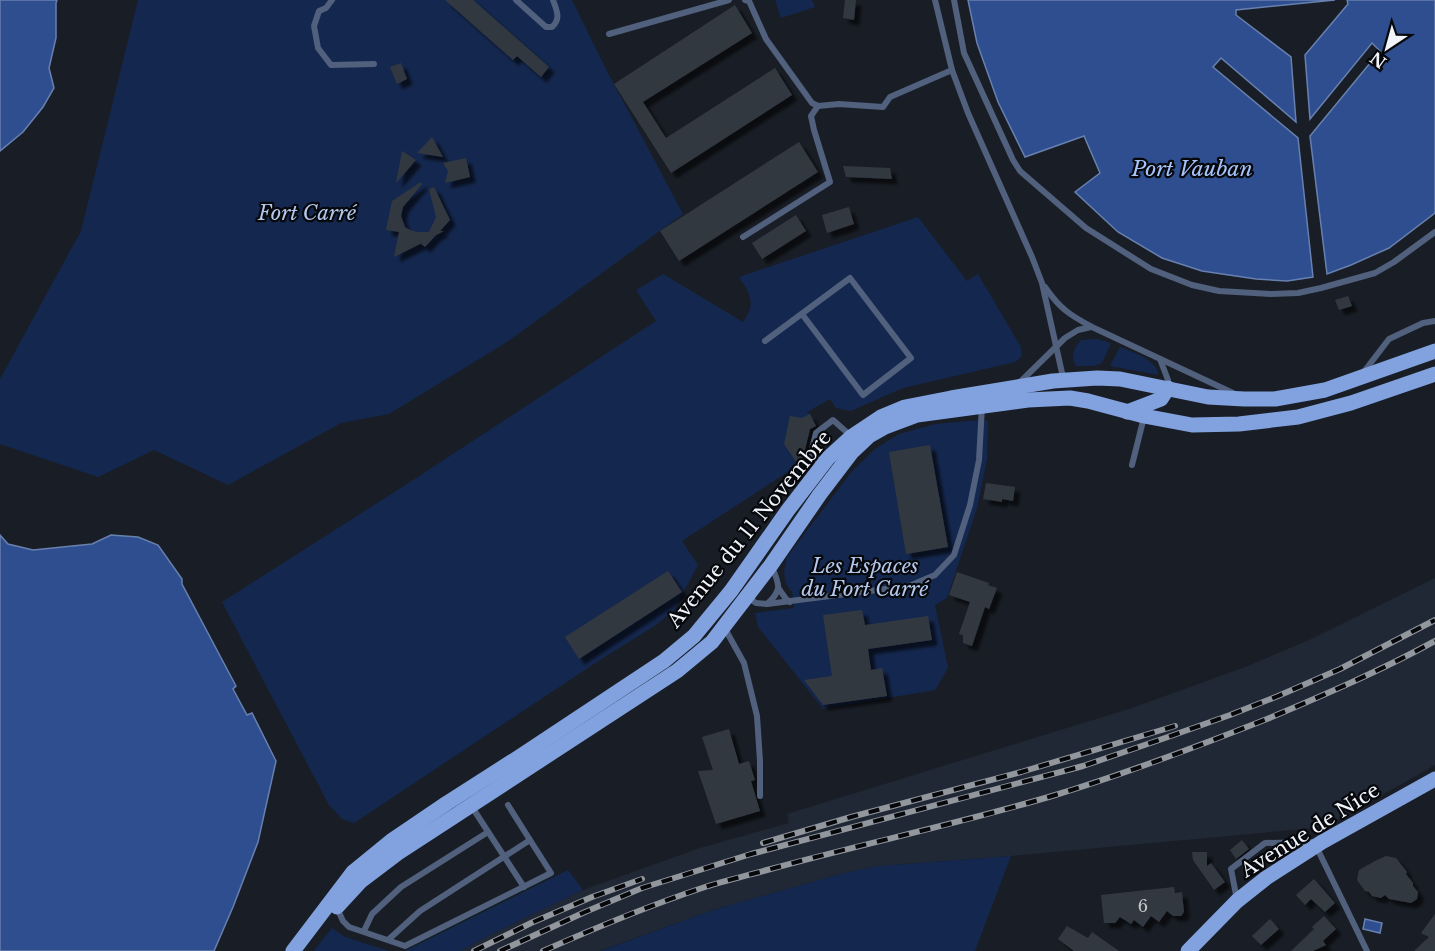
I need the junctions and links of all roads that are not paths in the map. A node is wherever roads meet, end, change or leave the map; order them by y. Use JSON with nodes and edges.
{"nodes":[{"id":1,"x":332,"y":0,"type":"edge"},
{"id":2,"x":516,"y":0,"type":"edge"},
{"id":3,"x":553,"y":0,"type":"edge"},
{"id":4,"x":729,"y":0,"type":"edge"},
{"id":5,"x":745,"y":0,"type":"edge"},
{"id":6,"x":935,"y":0,"type":"edge"},
{"id":7,"x":954,"y":0,"type":"edge"},
{"id":8,"x":609,"y":34,"type":"dead end"},
{"id":9,"x":374,"y":64,"type":"dead end"},
{"id":10,"x":952,"y":70,"type":"junction"},
{"id":11,"x":818,"y":106,"type":"junction"},
{"id":12,"x":1435,"y":232,"type":"edge"},
{"id":13,"x":743,"y":237,"type":"dead end"},
{"id":14,"x":1042,"y":283,"type":"junction"},
{"id":15,"x":802,"y":314,"type":"junction"},
{"id":16,"x":1435,"y":321,"type":"edge"},
{"id":17,"x":1092,"y":327,"type":"junction"},
{"id":18,"x":765,"y":341,"type":"dead end"},
{"id":19,"x":1057,"y":345,"type":"junction"},
{"id":20,"x":1435,"y":351,"type":"edge"},
{"id":21,"x":1160,"y":359,"type":"junction"},
{"id":22,"x":1435,"y":374,"type":"edge"},
{"id":23,"x":1361,"y":377,"type":"junction"},
{"id":24,"x":1067,"y":379,"type":"junction"},
{"id":25,"x":1015,"y":387,"type":"junction"},
{"id":26,"x":1168,"y":388,"type":"junction"},
{"id":27,"x":1244,"y":399,"type":"junction"},
{"id":28,"x":982,"y":406,"type":"junction"},
{"id":29,"x":1111,"y":408,"type":"junction"},
{"id":30,"x":1127,"y":412,"type":"junction"},
{"id":31,"x":1144,"y":416,"type":"junction"},
{"id":32,"x":851,"y":437,"type":"junction"},
{"id":33,"x":822,"y":465,"type":"junction"},
{"id":34,"x":1132,"y":465,"type":"dead end"},
{"id":35,"x":775,"y":529,"type":"junction"},
{"id":36,"x":771,"y":565,"type":"junction"},
{"id":37,"x":779,"y":589,"type":"junction"},
{"id":38,"x":747,"y":597,"type":"junction"},
{"id":39,"x":790,"y":602,"type":"junction"},
{"id":40,"x":767,"y":604,"type":"junction"},
{"id":41,"x":724,"y":626,"type":"junction"},
{"id":42,"x":519,"y":757,"type":"junction"},
{"id":43,"x":1435,"y":779,"type":"edge"},
{"id":44,"x":760,"y":796,"type":"dead end"},
{"id":45,"x":508,"y":805,"type":"dead end"},
{"id":46,"x":471,"y":806,"type":"junction"},
{"id":47,"x":488,"y":832,"type":"junction"},
{"id":48,"x":530,"y":840,"type":"junction"},
{"id":49,"x":1319,"y":844,"type":"junction"},
{"id":50,"x":504,"y":856,"type":"junction"},
{"id":51,"x":525,"y":887,"type":"junction"},
{"id":52,"x":1237,"y":901,"type":"junction"},
{"id":53,"x":337,"y":908,"type":"junction"},
{"id":54,"x":364,"y":931,"type":"junction"},
{"id":55,"x":388,"y":940,"type":"junction"},
{"id":56,"x":295,"y":951,"type":"edge"},
{"id":57,"x":1188,"y":951,"type":"edge"},
{"id":58,"x":1367,"y":951,"type":"edge"}],
"edges":[{"from":1,"to":9,"type":"lane"},
{"from":2,"to":3,"type":"lane"},
{"from":4,"to":8,"type":"lane"},
{"from":5,"to":11,"type":"lane"},
{"from":6,"to":10,"type":"lane"},
{"from":7,"to":12,"type":"lane"},
{"from":10,"to":11,"type":"lane"},
{"from":10,"to":14,"type":"lane"},
{"from":11,"to":13,"type":"lane"},
{"from":14,"to":17,"type":"lane"},
{"from":14,"to":19,"type":"lane"},
{"from":15,"to":15,"type":"lane"},
{"from":15,"to":18,"type":"lane"},
{"from":16,"to":23,"type":"lane"},
{"from":17,"to":19,"type":"lane"},
{"from":17,"to":21,"type":"lane"},
{"from":19,"to":24,"type":"lane"},
{"from":19,"to":25,"type":"lane"},
{"from":20,"to":23,"type":"main road","name":"Avenue du 11 Novembre"},
{"from":21,"to":26,"type":"lane"},
{"from":21,"to":27,"type":"lane"},
{"from":22,"to":31,"type":"main road","name":"Avenue du 11 Novembre"},
{"from":23,"to":27,"type":"main road","name":"Avenue du 11 Novembre"},
{"from":24,"to":25,"type":"main road","name":"Avenue du 11 Novembre"},
{"from":24,"to":26,"type":"main road","name":"Avenue du 11 Novembre"},
{"from":24,"to":29,"type":"main road"},
{"from":25,"to":32,"type":"main road","name":"Avenue du 11 Novembre"},
{"from":26,"to":27,"type":"main road","name":"Avenue du 11 Novembre"},
{"from":26,"to":30,"type":"main road"},
{"from":28,"to":29,"type":"main road","name":"Avenue du 11 Novembre"},
{"from":28,"to":36,"type":"main road","name":"Avenue du 11 Novembre"},
{"from":28,"to":39,"type":"lane"},
{"from":29,"to":30,"type":"main road","name":"Avenue du 11 Novembre"},
{"from":30,"to":31,"type":"main road","name":"Avenue du 11 Novembre"},
{"from":31,"to":34,"type":"lane"},
{"from":32,"to":33,"type":"main road","name":"Avenue du 11 Novembre"},
{"from":32,"to":33,"type":"lane"},
{"from":33,"to":35,"type":"main road","name":"Avenue du 11 Novembre"},
{"from":35,"to":38,"type":"main road"},
{"from":35,"to":42,"type":"main road","name":"Avenue du 11 Novembre"},
{"from":36,"to":37,"type":"lane"},
{"from":36,"to":38,"type":"main road","name":"Avenue du 11 Novembre"},
{"from":37,"to":39,"type":"lane"},
{"from":37,"to":40,"type":"lane"},
{"from":38,"to":40,"type":"lane"},
{"from":38,"to":41,"type":"main road","name":"Avenue du 11 Novembre"},
{"from":39,"to":40,"type":"lane"},
{"from":41,"to":44,"type":"lane"},
{"from":41,"to":46,"type":"main road","name":"Avenue du 11 Novembre"},
{"from":42,"to":46,"type":"main road"},
{"from":42,"to":56,"type":"main road","name":"Avenue du 11 Novembre"},
{"from":43,"to":49,"type":"main road","name":"Avenue de Nice"},
{"from":45,"to":48,"type":"lane"},
{"from":46,"to":47,"type":"lane"},
{"from":46,"to":53,"type":"main road","name":"Avenue du 11 Novembre"},
{"from":47,"to":50,"type":"lane"},
{"from":47,"to":54,"type":"lane"},
{"from":48,"to":50,"type":"lane"},
{"from":48,"to":51,"type":"lane"},
{"from":49,"to":52,"type":"main road","name":"Avenue de Nice"},
{"from":49,"to":52,"type":"lane"},
{"from":49,"to":58,"type":"lane"},
{"from":50,"to":51,"type":"lane"},
{"from":50,"to":55,"type":"lane"},
{"from":51,"to":55,"type":"lane"},
{"from":52,"to":57,"type":"main road","name":"Avenue de Nice"},
{"from":53,"to":54,"type":"lane"},
{"from":53,"to":56,"type":"main road","name":"Avenue du 11 Novembre"},
{"from":54,"to":55,"type":"lane"}]}
